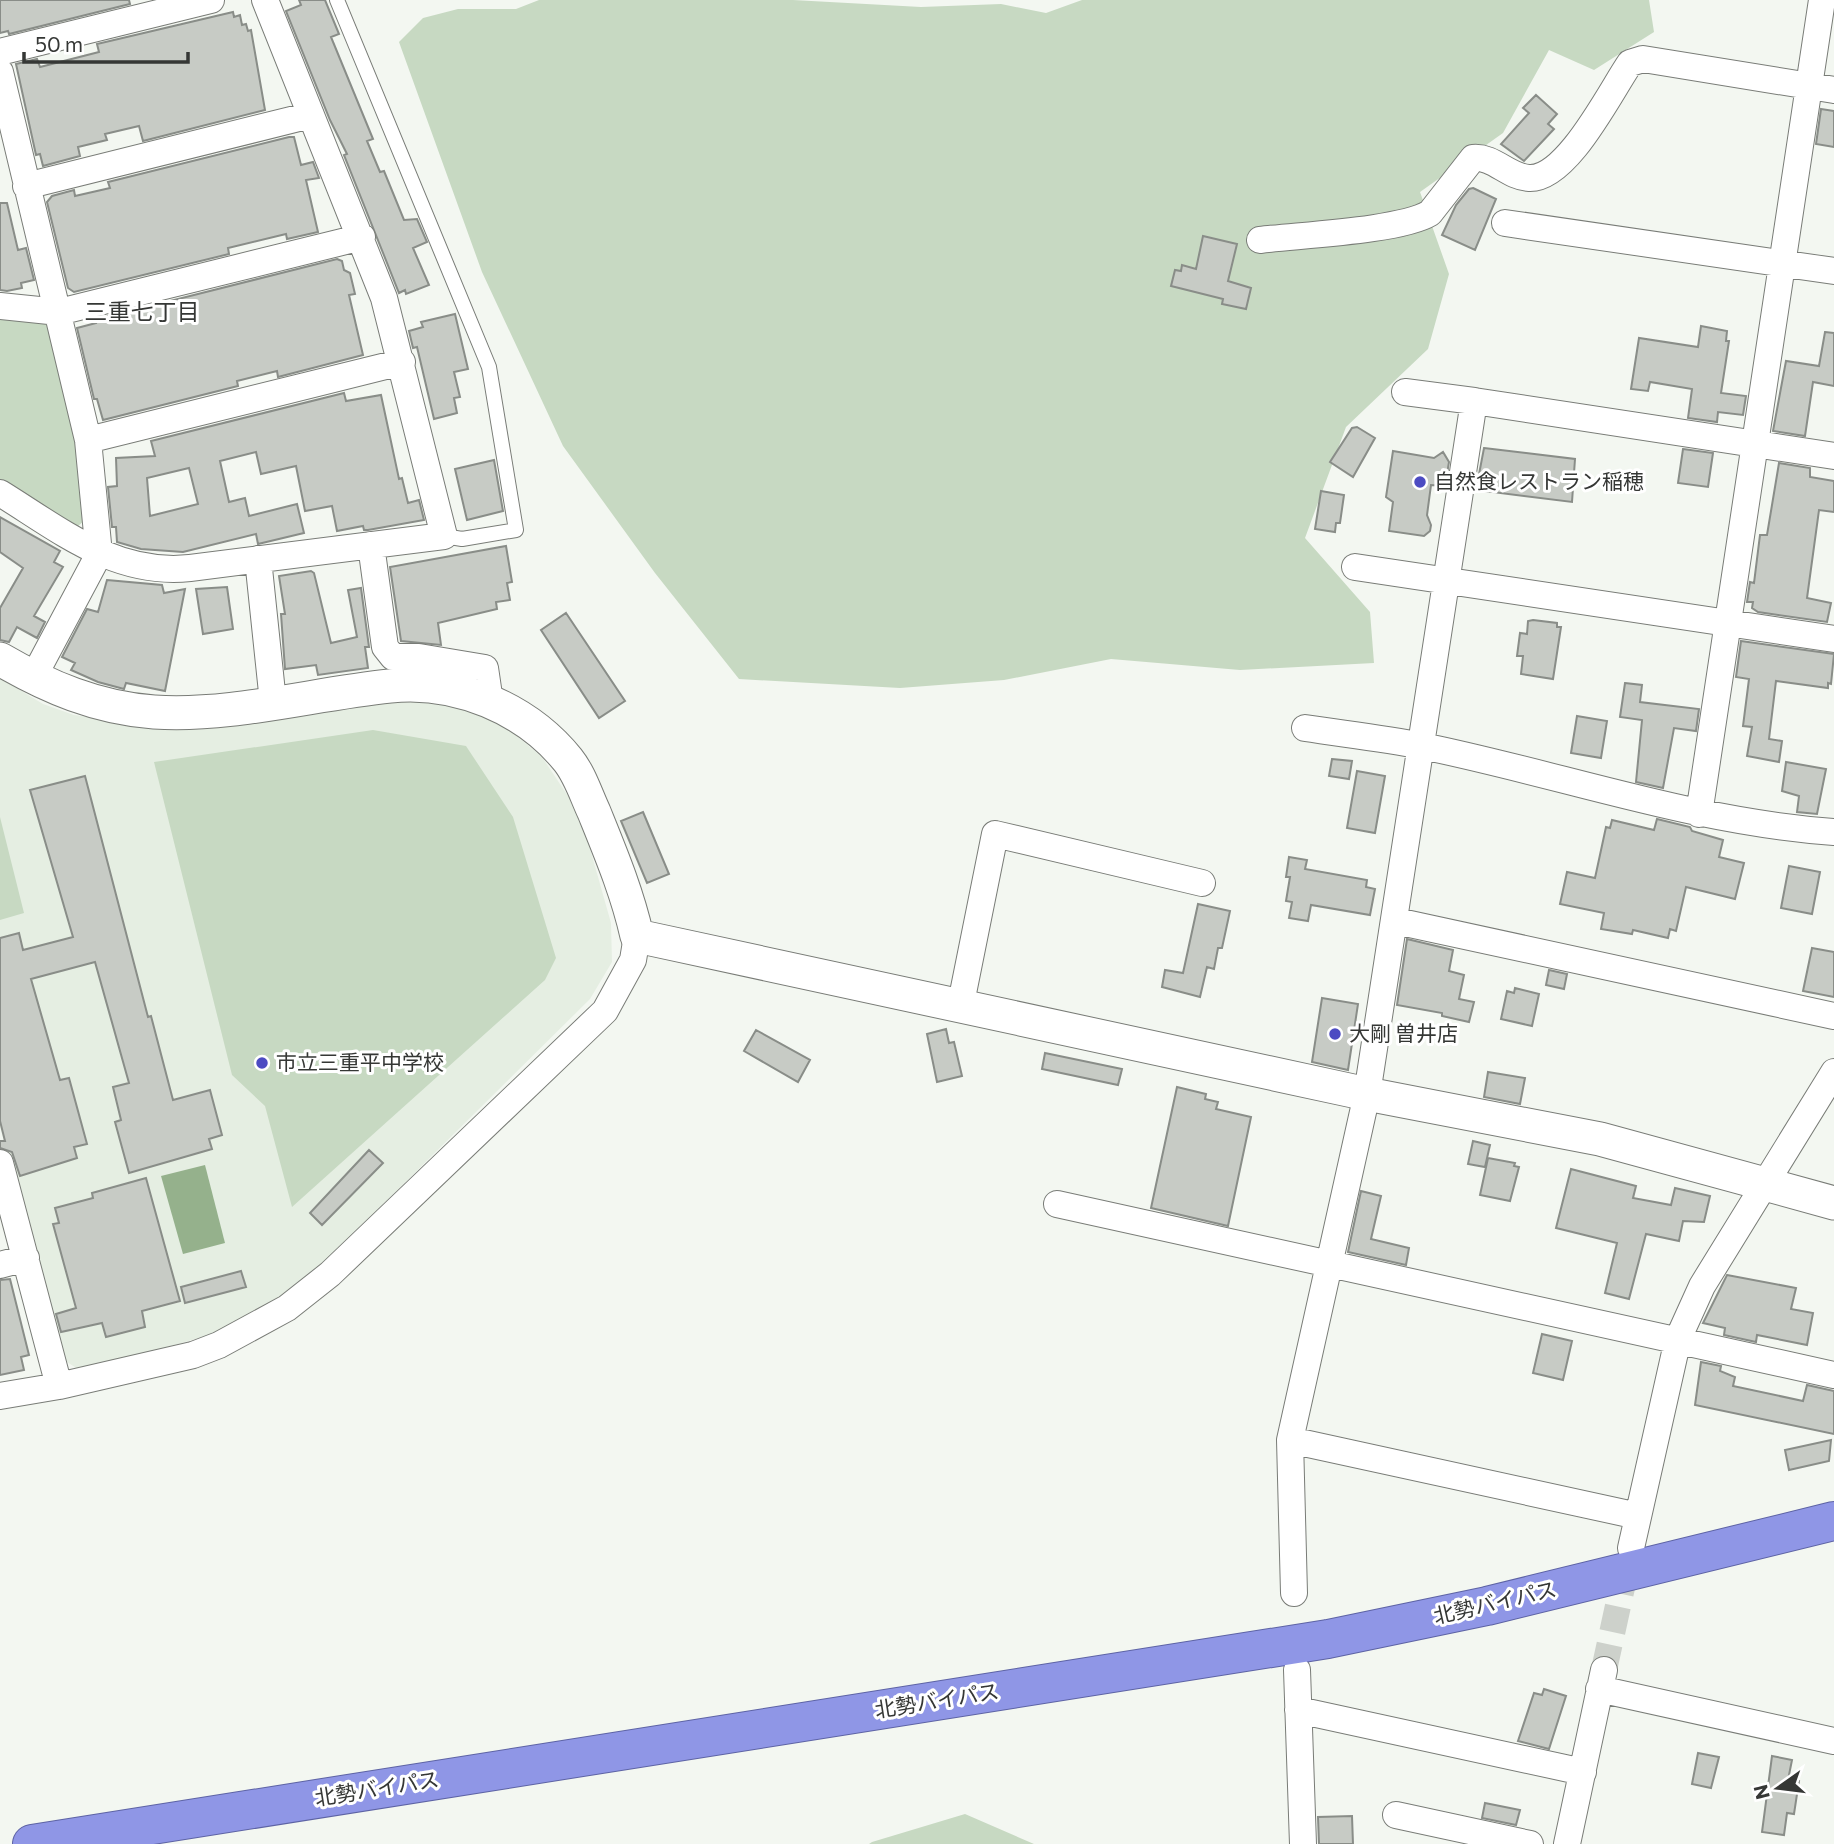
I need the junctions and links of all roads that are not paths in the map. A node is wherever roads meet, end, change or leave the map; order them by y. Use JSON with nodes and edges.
{"nodes":[{"id":1,"x":211,"y":0,"type":"edge"},
{"id":2,"x":265,"y":0,"type":"edge"},
{"id":3,"x":337,"y":0,"type":"edge"},
{"id":4,"x":1822,"y":0,"type":"edge"},
{"id":5,"x":147,"y":8,"type":"edge"},
{"id":6,"x":0,"y":52,"type":"edge"},
{"id":7,"x":0,"y":72,"type":"edge"},
{"id":8,"x":1821,"y":88,"type":"edge"},
{"id":9,"x":311,"y":115,"type":"junction"},
{"id":10,"x":26,"y":186,"type":"junction"},
{"id":11,"x":1505,"y":223,"type":"dead end"},
{"id":12,"x":362,"y":237,"type":"junction"},
{"id":13,"x":1260,"y":240,"type":"dead end"},
{"id":14,"x":1783,"y":264,"type":"junction"},
{"id":15,"x":1834,"y":271,"type":"edge"},
{"id":16,"x":0,"y":306,"type":"edge"},
{"id":17,"x":59,"y":313,"type":"junction"},
{"id":18,"x":402,"y":362,"type":"junction"},
{"id":19,"x":1405,"y":392,"type":"dead end"},
{"id":20,"x":1474,"y":401,"type":"junction"},
{"id":21,"x":88,"y":440,"type":"junction"},
{"id":22,"x":1755,"y":444,"type":"junction"},
{"id":23,"x":1834,"y":456,"type":"edge"},
{"id":24,"x":0,"y":493,"type":"edge"},
{"id":25,"x":444,"y":536,"type":"junction"},
{"id":26,"x":371,"y":545,"type":"junction"},
{"id":27,"x":99,"y":554,"type":"junction"},
{"id":28,"x":258,"y":559,"type":"junction"},
{"id":29,"x":1355,"y":568,"type":"dead end"},
{"id":30,"x":1447,"y":580,"type":"junction"},
{"id":31,"x":1728,"y":623,"type":"junction"},
{"id":32,"x":1834,"y":639,"type":"edge"},
{"id":33,"x":0,"y":659,"type":"edge"},
{"id":34,"x":33,"y":678,"type":"junction"},
{"id":35,"x":273,"y":702,"type":"junction"},
{"id":36,"x":490,"y":702,"type":"junction"},
{"id":37,"x":1305,"y":728,"type":"dead end"},
{"id":38,"x":1422,"y":746,"type":"junction"},
{"id":39,"x":1699,"y":814,"type":"junction"},
{"id":40,"x":1834,"y":832,"type":"edge"},
{"id":41,"x":1202,"y":883,"type":"dead end"},
{"id":42,"x":1396,"y":922,"type":"junction"},
{"id":43,"x":637,"y":936,"type":"junction"},
{"id":44,"x":960,"y":1008,"type":"junction"},
{"id":45,"x":1834,"y":1016,"type":"edge"},
{"id":46,"x":1834,"y":1072,"type":"edge"},
{"id":47,"x":1367,"y":1094,"type":"junction"},
{"id":48,"x":0,"y":1163,"type":"edge"},
{"id":49,"x":1764,"y":1182,"type":"junction"},
{"id":50,"x":1834,"y":1203,"type":"edge"},
{"id":51,"x":1057,"y":1204,"type":"dead end"},
{"id":52,"x":26,"y":1258,"type":"junction"},
{"id":53,"x":1328,"y":1262,"type":"junction"},
{"id":54,"x":0,"y":1265,"type":"edge"},
{"id":55,"x":1678,"y":1339,"type":"junction"},
{"id":56,"x":1834,"y":1375,"type":"edge"},
{"id":57,"x":59,"y":1386,"type":"junction"},
{"id":58,"x":0,"y":1396,"type":"edge"},
{"id":59,"x":1290,"y":1440,"type":"junction"},
{"id":60,"x":1638,"y":1516,"type":"junction"},
{"id":61,"x":1834,"y":1521,"type":"edge"},
{"id":62,"x":1631,"y":1548,"type":"tunnel mouth"},
{"id":63,"x":1294,"y":1594,"type":"dead end"},
{"id":64,"x":1297,"y":1670,"type":"dead end"},
{"id":65,"x":1298,"y":1710,"type":"junction"},
{"id":66,"x":1834,"y":1741,"type":"edge"},
{"id":67,"x":1583,"y":1772,"type":"junction"},
{"id":68,"x":1396,"y":1815,"type":"dead end"},
{"id":69,"x":32,"y":1844,"type":"edge"},
{"id":70,"x":1303,"y":1844,"type":"edge"},
{"id":71,"x":1530,"y":1844,"type":"edge"},
{"id":72,"x":1567,"y":1844,"type":"edge"}],
"edges":[{"from":1,"to":5,"type":"street"},
{"from":2,"to":9,"type":"street"},
{"from":3,"to":25,"type":"lane"},
{"from":4,"to":8,"type":"street"},
{"from":5,"to":6,"type":"street"},
{"from":7,"to":10,"type":"street"},
{"from":8,"to":13,"type":"street"},
{"from":8,"to":14,"type":"street"},
{"from":9,"to":10,"type":"street"},
{"from":9,"to":12,"type":"street"},
{"from":10,"to":17,"type":"street"},
{"from":11,"to":14,"type":"street"},
{"from":12,"to":17,"type":"street"},
{"from":12,"to":18,"type":"street"},
{"from":14,"to":15,"type":"street"},
{"from":14,"to":22,"type":"street"},
{"from":16,"to":17,"type":"street"},
{"from":17,"to":21,"type":"street"},
{"from":18,"to":21,"type":"street"},
{"from":18,"to":25,"type":"street"},
{"from":19,"to":20,"type":"street"},
{"from":20,"to":22,"type":"street"},
{"from":20,"to":30,"type":"street"},
{"from":21,"to":27,"type":"street"},
{"from":22,"to":23,"type":"street"},
{"from":22,"to":31,"type":"street"},
{"from":24,"to":27,"type":"street"},
{"from":25,"to":26,"type":"street"},
{"from":26,"to":28,"type":"street"},
{"from":26,"to":36,"type":"street"},
{"from":27,"to":28,"type":"street"},
{"from":27,"to":34,"type":"street"},
{"from":28,"to":35,"type":"street"},
{"from":29,"to":30,"type":"street"},
{"from":30,"to":31,"type":"street"},
{"from":30,"to":38,"type":"street"},
{"from":31,"to":32,"type":"street"},
{"from":31,"to":39,"type":"street"},
{"from":33,"to":34,"type":"street"},
{"from":34,"to":35,"type":"street"},
{"from":35,"to":36,"type":"street"},
{"from":36,"to":43,"type":"street"},
{"from":37,"to":38,"type":"street"},
{"from":38,"to":39,"type":"street"},
{"from":38,"to":42,"type":"street"},
{"from":39,"to":40,"type":"street"},
{"from":41,"to":44,"type":"street"},
{"from":42,"to":45,"type":"street"},
{"from":42,"to":47,"type":"street"},
{"from":43,"to":44,"type":"street"},
{"from":43,"to":57,"type":"street"},
{"from":44,"to":47,"type":"street"},
{"from":46,"to":49,"type":"street"},
{"from":47,"to":49,"type":"street"},
{"from":47,"to":53,"type":"street"},
{"from":48,"to":52,"type":"street"},
{"from":49,"to":50,"type":"street"},
{"from":49,"to":55,"type":"street"},
{"from":51,"to":53,"type":"street"},
{"from":52,"to":54,"type":"street"},
{"from":52,"to":57,"type":"street"},
{"from":53,"to":55,"type":"street"},
{"from":53,"to":59,"type":"street"},
{"from":55,"to":56,"type":"street"},
{"from":55,"to":60,"type":"street"},
{"from":57,"to":58,"type":"street"},
{"from":59,"to":60,"type":"street"},
{"from":59,"to":63,"type":"street"},
{"from":60,"to":62,"type":"street"},
{"from":61,"to":69,"type":"highway","name":"北勢バイパス"},
{"from":64,"to":65,"type":"street"},
{"from":65,"to":67,"type":"street"},
{"from":65,"to":70,"type":"street"},
{"from":66,"to":67,"type":"street"},
{"from":67,"to":72,"type":"street"},
{"from":68,"to":71,"type":"street"}]}
